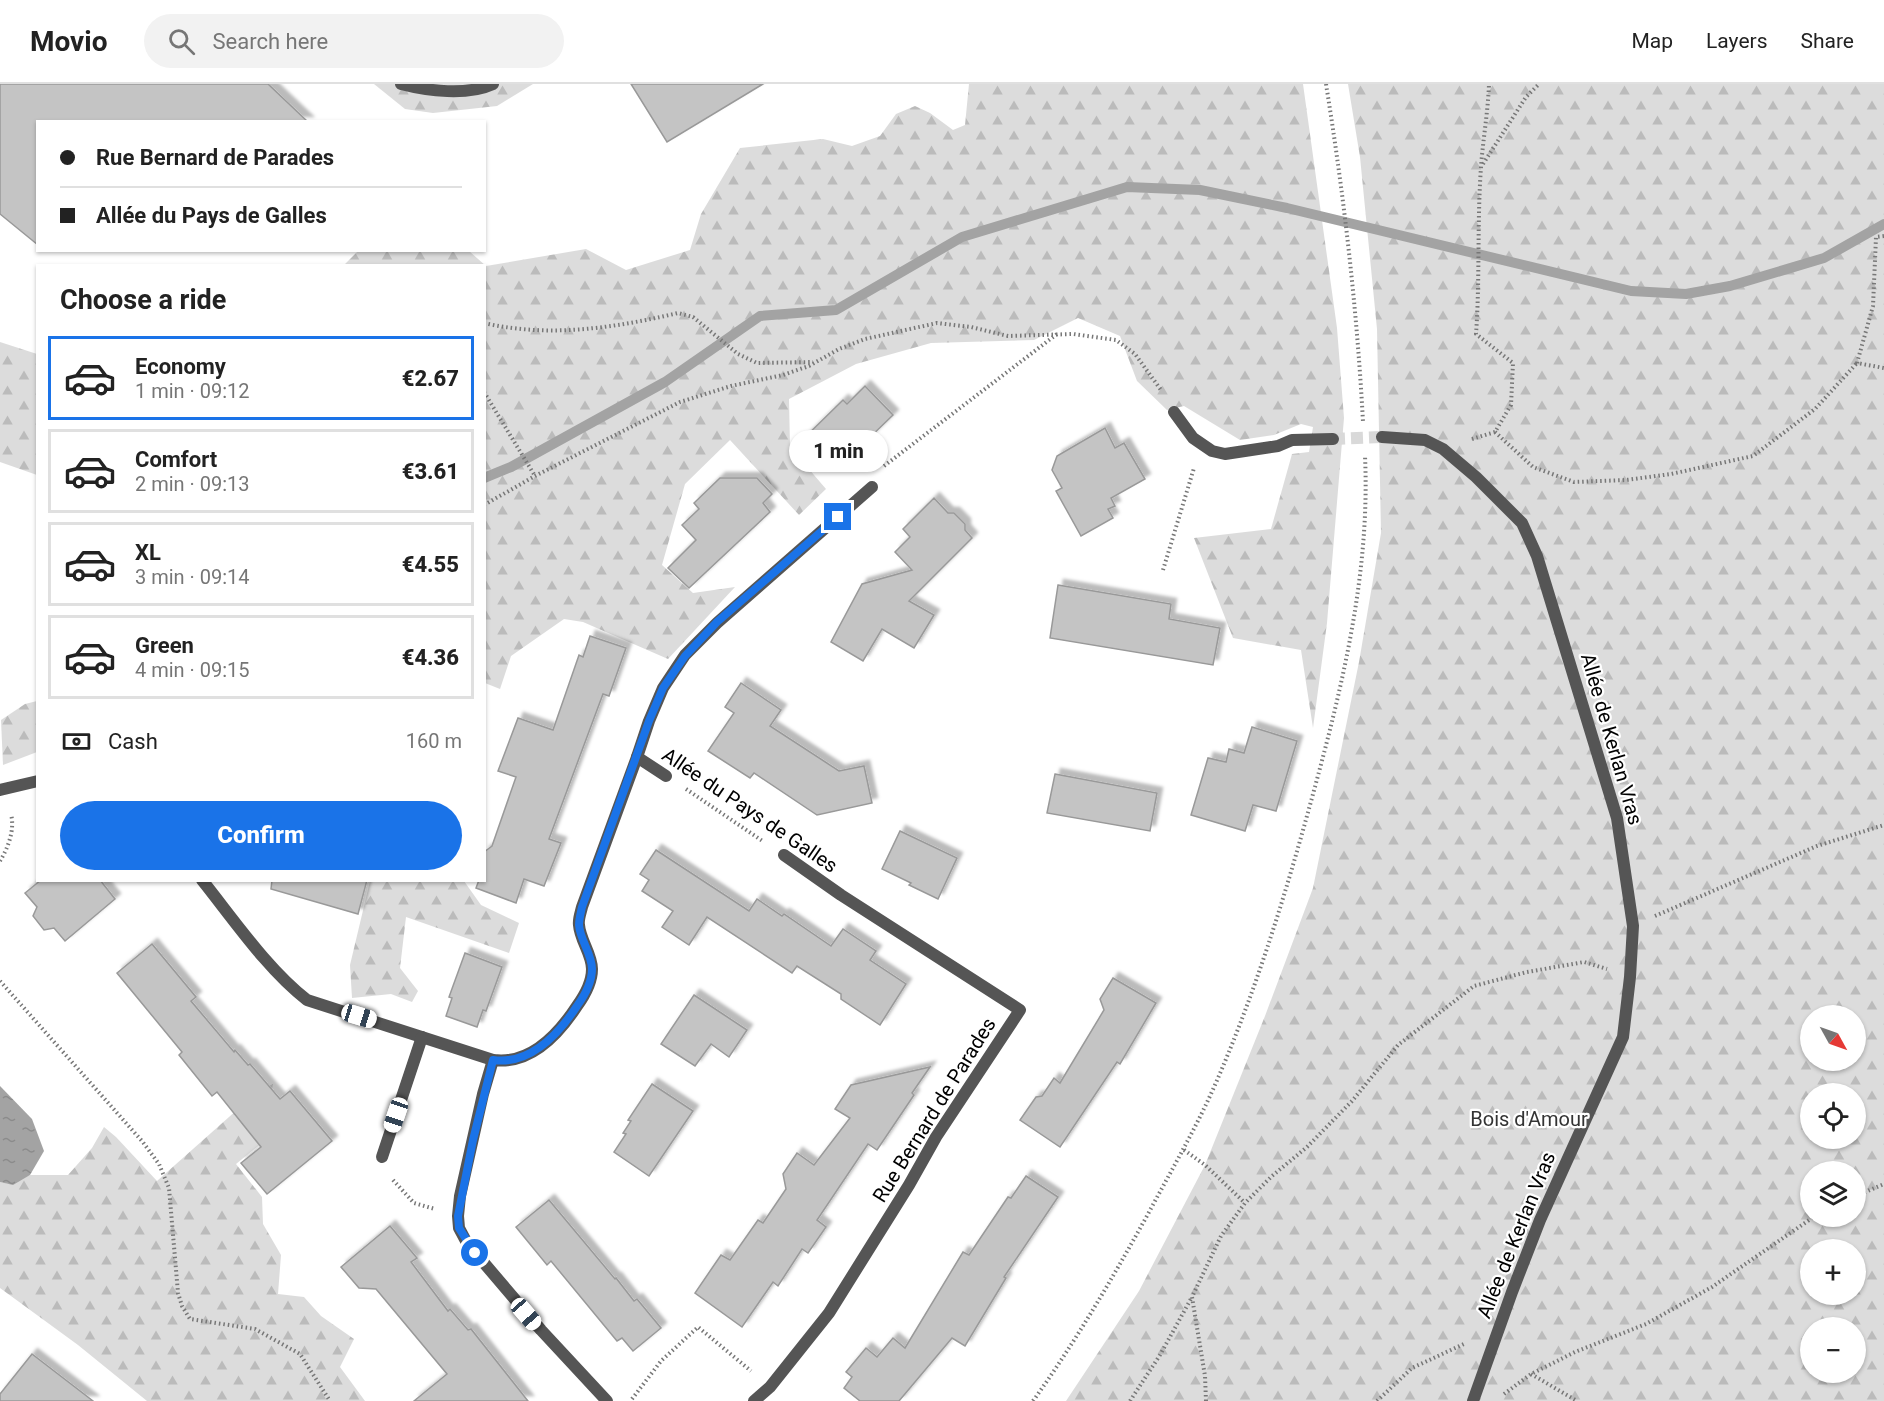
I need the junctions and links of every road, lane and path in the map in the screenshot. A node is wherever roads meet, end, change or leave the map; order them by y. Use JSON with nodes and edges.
{"nodes":[{"id":1,"x":401,"y":84,"type":"edge"},
{"id":2,"x":493,"y":84,"type":"edge"},
{"id":3,"x":1326,"y":84,"type":"edge"},
{"id":4,"x":1489,"y":84,"type":"edge"},
{"id":5,"x":1539,"y":84,"type":"edge"},
{"id":6,"x":1481,"y":167,"type":"junction"},
{"id":7,"x":1884,"y":236,"type":"edge"},
{"id":8,"x":486,"y":322,"type":"edge"},
{"id":9,"x":1057,"y":334,"type":"junction"},
{"id":10,"x":816,"y":363,"type":"junction"},
{"id":11,"x":1857,"y":363,"type":"junction"},
{"id":12,"x":1884,"y":368,"type":"edge"},
{"id":13,"x":486,"y":395,"type":"edge"},
{"id":14,"x":1174,"y":412,"type":"joint"},
{"id":15,"x":1363,"y":428,"type":"dead end"},
{"id":16,"x":1495,"y":432,"type":"junction"},
{"id":17,"x":1382,"y":437,"type":"tunnel mouth"},
{"id":18,"x":1333,"y":439,"type":"tunnel mouth"},
{"id":19,"x":1201,"y":444,"type":"junction"},
{"id":20,"x":1443,"y":449,"type":"junction"},
{"id":21,"x":1364,"y":450,"type":"dead end"},
{"id":22,"x":535,"y":476,"type":"junction"},
{"id":23,"x":872,"y":487,"type":"joint"},
{"id":24,"x":486,"y":504,"type":"edge"},
{"id":25,"x":1163,"y":570,"type":"dead end"},
{"id":26,"x":637,"y":758,"type":"junction"},
{"id":27,"x":666,"y":776,"type":"joint"},
{"id":28,"x":36,"y":781,"type":"edge"},
{"id":29,"x":3,"y":789,"type":"edge"},
{"id":30,"x":1884,"y":825,"type":"edge"},
{"id":31,"x":784,"y":855,"type":"joint"},
{"id":32,"x":0,"y":861,"type":"edge"},
{"id":33,"x":204,"y":882,"type":"edge"},
{"id":34,"x":841,"y":895,"type":"joint"},
{"id":35,"x":1633,"y":926,"type":"junction"},
{"id":36,"x":1630,"y":976,"type":"junction"},
{"id":37,"x":0,"y":981,"type":"edge"},
{"id":38,"x":422,"y":1037,"type":"junction"},
{"id":39,"x":493,"y":1060,"type":"junction"},
{"id":40,"x":1184,"y":1150,"type":"junction"},
{"id":41,"x":382,"y":1157,"type":"joint"},
{"id":42,"x":1884,"y":1184,"type":"edge"},
{"id":43,"x":1866,"y":1192,"type":"edge"},
{"id":44,"x":1245,"y":1203,"type":"junction"},
{"id":45,"x":458,"y":1216,"type":"junction"},
{"id":46,"x":1800,"y":1226,"type":"edge"},
{"id":47,"x":1192,"y":1297,"type":"junction"},
{"id":48,"x":1491,"y":1350,"type":"junction"},
{"id":49,"x":1531,"y":1374,"type":"junction"},
{"id":50,"x":770,"y":1387,"type":"junction"},
{"id":51,"x":330,"y":1401,"type":"edge"},
{"id":52,"x":607,"y":1401,"type":"edge"},
{"id":53,"x":630,"y":1401,"type":"edge"},
{"id":54,"x":754,"y":1401,"type":"edge"},
{"id":55,"x":1033,"y":1401,"type":"edge"},
{"id":56,"x":1130,"y":1401,"type":"edge"},
{"id":57,"x":1206,"y":1401,"type":"edge"},
{"id":58,"x":1377,"y":1401,"type":"edge"},
{"id":59,"x":1473,"y":1401,"type":"edge"},
{"id":60,"x":1495,"y":1401,"type":"edge"},
{"id":61,"x":1577,"y":1401,"type":"edge"}],
"edges":[{"from":1,"to":2,"type":"street"},
{"from":3,"to":15,"type":"path"},
{"from":4,"to":6,"type":"path"},
{"from":5,"to":6,"type":"path"},
{"from":6,"to":16,"type":"path"},
{"from":7,"to":11,"type":"path"},
{"from":8,"to":10,"type":"path"},
{"from":9,"to":10,"type":"path"},
{"from":9,"to":14,"type":"path"},
{"from":9,"to":23,"type":"path"},
{"from":10,"to":22,"type":"path"},
{"from":11,"to":12,"type":"path"},
{"from":11,"to":16,"type":"path"},
{"from":13,"to":22,"type":"path"},
{"from":14,"to":19,"type":"street"},
{"from":16,"to":20,"type":"path"},
{"from":17,"to":20,"type":"street","name":"Allée de Kerlan Vras"},
{"from":18,"to":19,"type":"street"},
{"from":19,"to":25,"type":"path"},
{"from":20,"to":35,"type":"street","name":"Allée de Kerlan Vras"},
{"from":21,"to":40,"type":"path"},
{"from":22,"to":24,"type":"path"},
{"from":23,"to":26,"type":"street","name":"Allée du Pays de Galles"},
{"from":26,"to":27,"type":"street","name":"Allée du Pays de Galles"},
{"from":26,"to":39,"type":"street","name":"Allée du Pays de Galles"},
{"from":27,"to":31,"type":"path","name":"Allée du Pays de Galles"},
{"from":28,"to":29,"type":"street"},
{"from":29,"to":32,"type":"path"},
{"from":30,"to":35,"type":"path"},
{"from":31,"to":34,"type":"street","name":"Allée du Pays de Galles"},
{"from":33,"to":38,"type":"street"},
{"from":34,"to":50,"type":"street","name":"Rue Bernard de Parades"},
{"from":35,"to":36,"type":"street","name":"Allée de Kerlan Vras"},
{"from":36,"to":44,"type":"path"},
{"from":36,"to":48,"type":"street","name":"Allée de Kerlan Vras"},
{"from":37,"to":51,"type":"path"},
{"from":38,"to":39,"type":"street"},
{"from":38,"to":41,"type":"street"},
{"from":39,"to":45,"type":"street"},
{"from":40,"to":44,"type":"path"},
{"from":40,"to":55,"type":"path"},
{"from":41,"to":45,"type":"path"},
{"from":42,"to":43,"type":"path"},
{"from":44,"to":47,"type":"path"},
{"from":45,"to":52,"type":"street"},
{"from":46,"to":49,"type":"path"},
{"from":47,"to":56,"type":"path"},
{"from":47,"to":57,"type":"path"},
{"from":48,"to":58,"type":"path"},
{"from":48,"to":59,"type":"street","name":"Allée de Kerlan Vras"},
{"from":49,"to":60,"type":"path"},
{"from":49,"to":61,"type":"path"},
{"from":50,"to":53,"type":"path"},
{"from":50,"to":54,"type":"street","name":"Rue Bernard de Parades"}]}
